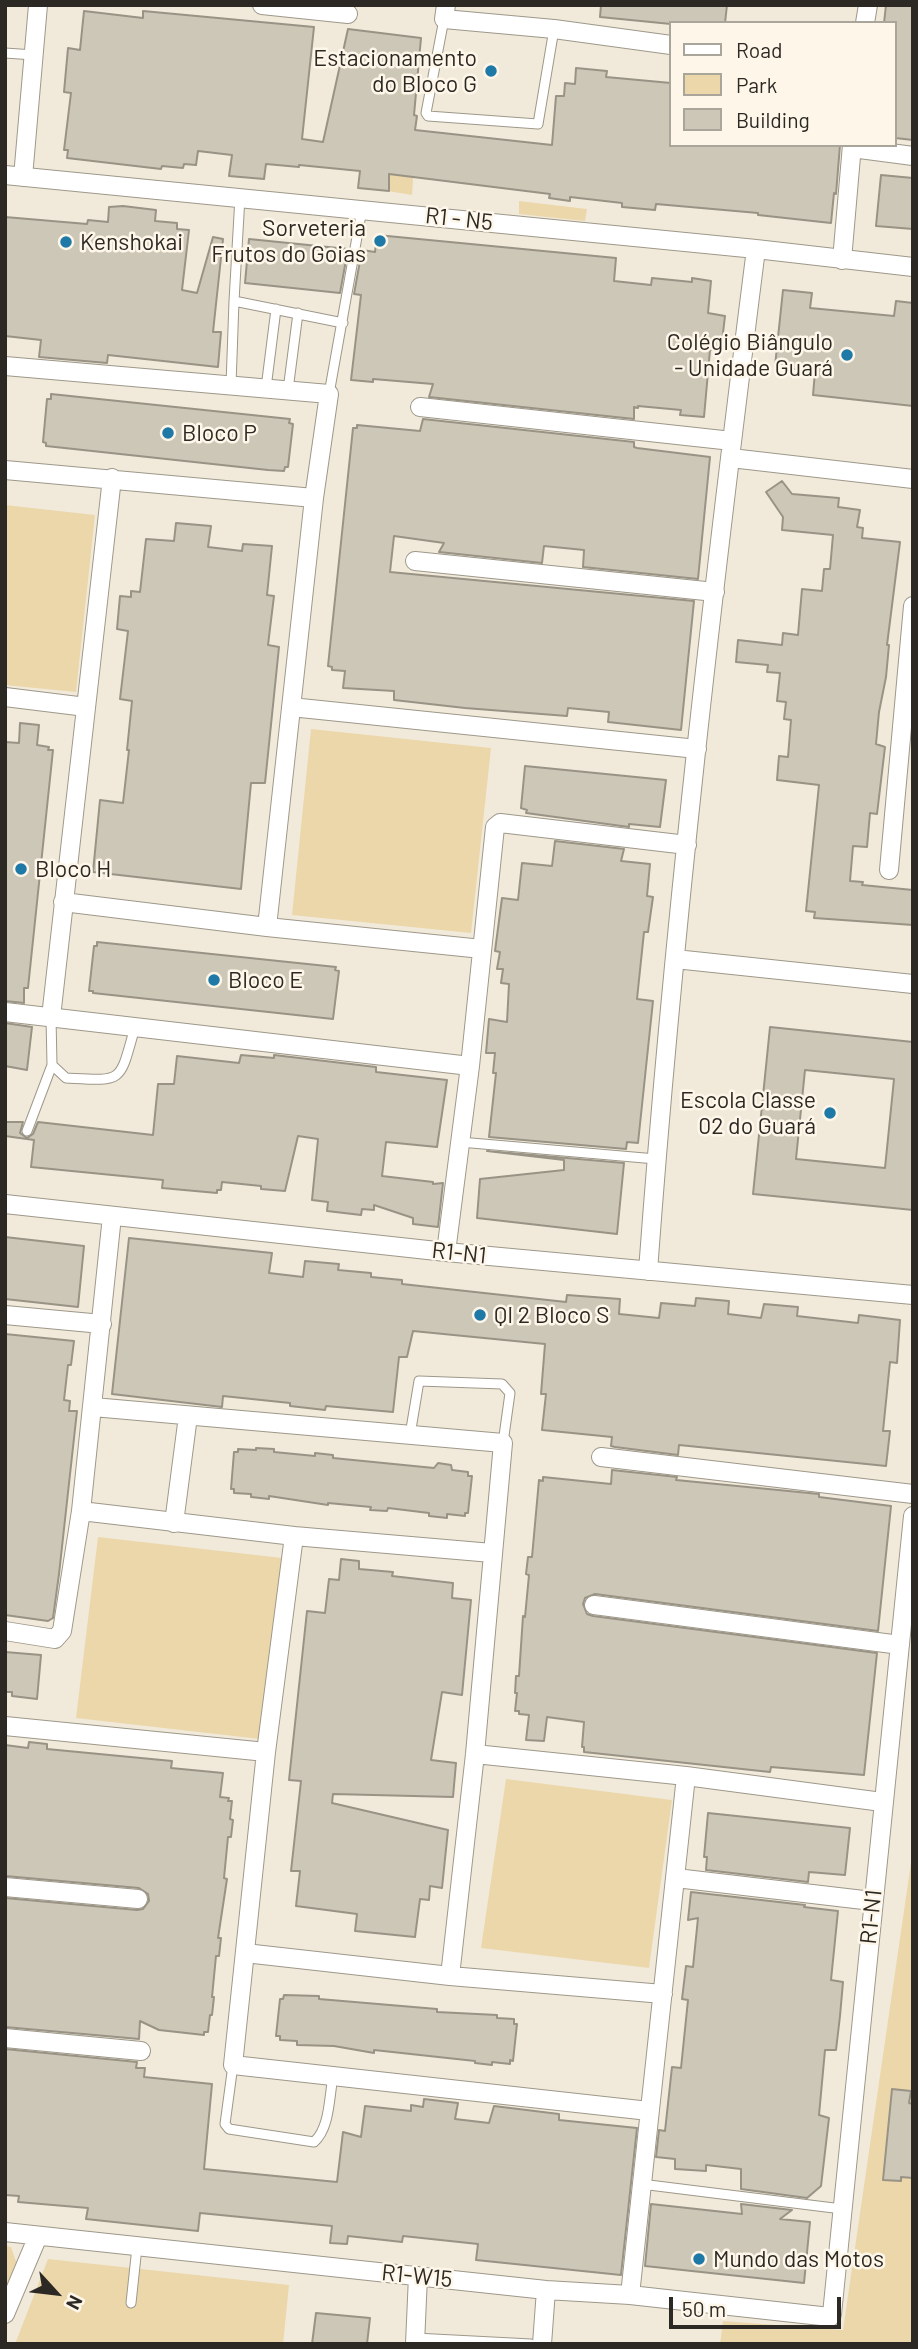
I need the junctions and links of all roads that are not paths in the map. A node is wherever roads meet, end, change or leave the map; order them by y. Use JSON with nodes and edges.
{"nodes":[{"id":1,"x":38,"y":5,"type":"edge"},
{"id":2,"x":262,"y":5,"type":"edge"},
{"id":3,"x":445,"y":12,"type":"edge"},
{"id":4,"x":348,"y":14,"type":"dead end"},
{"id":5,"x":554,"y":29,"type":"junction"},
{"id":6,"x":670,"y":45,"type":"edge"},
{"id":7,"x":5,"y":53,"type":"edge"},
{"id":8,"x":34,"y":55,"type":"junction"},
{"id":9,"x":852,"y":147,"type":"edge"},
{"id":10,"x":913,"y":156,"type":"edge"},
{"id":11,"x":14,"y":176,"type":"edge"},
{"id":12,"x":240,"y":197,"type":"junction"},
{"id":13,"x":362,"y":209,"type":"junction"},
{"id":14,"x":756,"y":249,"type":"junction"},
{"id":15,"x":842,"y":260,"type":"junction"},
{"id":16,"x":913,"y":267,"type":"edge"},
{"id":17,"x":234,"y":301,"type":"junction"},
{"id":18,"x":276,"y":309,"type":"junction"},
{"id":19,"x":298,"y":313,"type":"junction"},
{"id":20,"x":343,"y":323,"type":"junction"},
{"id":21,"x":5,"y":366,"type":"edge"},
{"id":22,"x":231,"y":385,"type":"junction"},
{"id":23,"x":266,"y":388,"type":"junction"},
{"id":24,"x":288,"y":390,"type":"junction"},
{"id":25,"x":330,"y":394,"type":"junction"},
{"id":26,"x":420,"y":407,"type":"dead end"},
{"id":27,"x":731,"y":449,"type":"junction"},
{"id":28,"x":5,"y":470,"type":"edge"},
{"id":29,"x":112,"y":478,"type":"junction"},
{"id":30,"x":913,"y":479,"type":"edge"},
{"id":31,"x":314,"y":498,"type":"junction"},
{"id":32,"x":415,"y":561,"type":"dead end"},
{"id":33,"x":715,"y":592,"type":"junction"},
{"id":34,"x":913,"y":606,"type":"edge"},
{"id":35,"x":5,"y":697,"type":"edge"},
{"id":36,"x":86,"y":706,"type":"junction"},
{"id":37,"x":291,"y":707,"type":"junction"},
{"id":38,"x":697,"y":749,"type":"junction"},
{"id":39,"x":687,"y":845,"type":"junction"},
{"id":40,"x":888,"y":870,"type":"dead end"},
{"id":41,"x":63,"y":902,"type":"junction"},
{"id":42,"x":267,"y":927,"type":"junction"},
{"id":43,"x":482,"y":948,"type":"junction"},
{"id":44,"x":675,"y":959,"type":"junction"},
{"id":45,"x":913,"y":984,"type":"edge"},
{"id":46,"x":5,"y":1012,"type":"edge"},
{"id":47,"x":51,"y":1017,"type":"junction"},
{"id":48,"x":135,"y":1027,"type":"junction"},
{"id":49,"x":52,"y":1065,"type":"junction"},
{"id":50,"x":470,"y":1066,"type":"junction"},
{"id":51,"x":27,"y":1131,"type":"dead end"},
{"id":52,"x":460,"y":1142,"type":"junction"},
{"id":53,"x":656,"y":1159,"type":"junction"},
{"id":54,"x":5,"y":1204,"type":"edge"},
{"id":55,"x":112,"y":1216,"type":"junction"},
{"id":56,"x":446,"y":1252,"type":"junction"},
{"id":57,"x":648,"y":1271,"type":"junction"},
{"id":58,"x":913,"y":1295,"type":"edge"},
{"id":59,"x":5,"y":1315,"type":"edge"},
{"id":60,"x":102,"y":1324,"type":"junction"},
{"id":61,"x":93,"y":1407,"type":"junction"},
{"id":62,"x":188,"y":1416,"type":"junction"},
{"id":63,"x":410,"y":1437,"type":"junction"},
{"id":64,"x":503,"y":1443,"type":"junction"},
{"id":65,"x":601,"y":1457,"type":"dead end"},
{"id":66,"x":913,"y":1494,"type":"edge"},
{"id":67,"x":81,"y":1511,"type":"junction"},
{"id":68,"x":913,"y":1516,"type":"edge"},
{"id":69,"x":174,"y":1523,"type":"junction"},
{"id":70,"x":294,"y":1536,"type":"junction"},
{"id":71,"x":492,"y":1553,"type":"junction"},
{"id":72,"x":594,"y":1605,"type":"dead end"},
{"id":73,"x":5,"y":1631,"type":"edge"},
{"id":74,"x":900,"y":1645,"type":"junction"},
{"id":75,"x":5,"y":1726,"type":"edge"},
{"id":76,"x":266,"y":1752,"type":"junction"},
{"id":77,"x":475,"y":1754,"type":"junction"},
{"id":78,"x":686,"y":1776,"type":"junction"},
{"id":79,"x":882,"y":1802,"type":"junction"},
{"id":80,"x":676,"y":1878,"type":"junction"},
{"id":81,"x":5,"y":1887,"type":"edge"},
{"id":82,"x":138,"y":1899,"type":"dead end"},
{"id":83,"x":872,"y":1901,"type":"junction"},
{"id":84,"x":245,"y":1953,"type":"junction"},
{"id":85,"x":450,"y":1976,"type":"junction"},
{"id":86,"x":663,"y":1994,"type":"junction"},
{"id":87,"x":5,"y":2038,"type":"edge"},
{"id":88,"x":141,"y":2051,"type":"dead end"},
{"id":89,"x":233,"y":2065,"type":"junction"},
{"id":90,"x":333,"y":2077,"type":"junction"},
{"id":91,"x":649,"y":2111,"type":"junction"},
{"id":92,"x":641,"y":2184,"type":"junction"},
{"id":93,"x":842,"y":2209,"type":"junction"},
{"id":94,"x":5,"y":2232,"type":"edge"},
{"id":95,"x":38,"y":2236,"type":"junction"},
{"id":96,"x":137,"y":2247,"type":"junction"},
{"id":97,"x":418,"y":2276,"type":"junction"},
{"id":98,"x":546,"y":2290,"type":"junction"},
{"id":99,"x":630,"y":2295,"type":"junction"},
{"id":100,"x":131,"y":2303,"type":"dead end"},
{"id":101,"x":5,"y":2314,"type":"edge"},
{"id":102,"x":830,"y":2317,"type":"joint"},
{"id":103,"x":415,"y":2341,"type":"edge"},
{"id":104,"x":531,"y":2344,"type":"edge"},
{"id":105,"x":542,"y":2344,"type":"edge"}],
"edges":[{"from":1,"to":8,"type":"street"},
{"from":2,"to":4,"type":"street"},
{"from":3,"to":5,"type":"street"},
{"from":3,"to":5,"type":"lane"},
{"from":5,"to":6,"type":"street"},
{"from":7,"to":8,"type":"lane"},
{"from":8,"to":11,"type":"street"},
{"from":9,"to":10,"type":"street"},
{"from":9,"to":15,"type":"street"},
{"from":11,"to":12,"type":"street","name":"R1 - N5"},
{"from":12,"to":13,"type":"street","name":"R1 - N5"},
{"from":12,"to":17,"type":"lane"},
{"from":13,"to":14,"type":"street","name":"R1 - N5"},
{"from":13,"to":20,"type":"lane"},
{"from":14,"to":15,"type":"street","name":"R1 - N5"},
{"from":14,"to":27,"type":"street"},
{"from":15,"to":16,"type":"street","name":"R1 - N5"},
{"from":17,"to":18,"type":"lane"},
{"from":17,"to":22,"type":"lane"},
{"from":18,"to":19,"type":"lane"},
{"from":18,"to":23,"type":"lane"},
{"from":19,"to":20,"type":"lane"},
{"from":19,"to":24,"type":"lane"},
{"from":20,"to":25,"type":"lane"},
{"from":21,"to":22,"type":"street"},
{"from":22,"to":23,"type":"street"},
{"from":23,"to":24,"type":"street"},
{"from":24,"to":25,"type":"street"},
{"from":25,"to":31,"type":"street"},
{"from":26,"to":27,"type":"street"},
{"from":27,"to":30,"type":"street"},
{"from":27,"to":33,"type":"street"},
{"from":28,"to":29,"type":"street"},
{"from":29,"to":31,"type":"street"},
{"from":29,"to":36,"type":"street"},
{"from":31,"to":37,"type":"street"},
{"from":32,"to":33,"type":"street"},
{"from":33,"to":38,"type":"street"},
{"from":34,"to":40,"type":"street"},
{"from":35,"to":36,"type":"street"},
{"from":36,"to":41,"type":"street"},
{"from":37,"to":38,"type":"street"},
{"from":37,"to":42,"type":"street"},
{"from":38,"to":39,"type":"street"},
{"from":39,"to":43,"type":"street"},
{"from":39,"to":44,"type":"street"},
{"from":41,"to":42,"type":"street"},
{"from":41,"to":47,"type":"street"},
{"from":42,"to":43,"type":"street"},
{"from":43,"to":50,"type":"street"},
{"from":44,"to":45,"type":"street"},
{"from":44,"to":53,"type":"street"},
{"from":46,"to":47,"type":"street"},
{"from":47,"to":48,"type":"street"},
{"from":47,"to":49,"type":"lane"},
{"from":48,"to":49,"type":"lane"},
{"from":48,"to":50,"type":"street"},
{"from":49,"to":51,"type":"lane"},
{"from":50,"to":52,"type":"street"},
{"from":52,"to":53,"type":"lane"},
{"from":52,"to":56,"type":"street"},
{"from":53,"to":57,"type":"street"},
{"from":54,"to":55,"type":"street","name":"R1-N1"},
{"from":55,"to":56,"type":"street","name":"R1-N1"},
{"from":55,"to":60,"type":"street"},
{"from":56,"to":57,"type":"street","name":"R1-N1"},
{"from":57,"to":58,"type":"street","name":"R1-N1"},
{"from":59,"to":60,"type":"street"},
{"from":60,"to":61,"type":"street"},
{"from":61,"to":62,"type":"street"},
{"from":61,"to":67,"type":"street"},
{"from":62,"to":63,"type":"street"},
{"from":62,"to":69,"type":"street"},
{"from":63,"to":64,"type":"street"},
{"from":63,"to":64,"type":"lane"},
{"from":64,"to":71,"type":"street"},
{"from":65,"to":66,"type":"street"},
{"from":67,"to":69,"type":"street"},
{"from":67,"to":73,"type":"street"},
{"from":68,"to":74,"type":"street","name":"R1-N1"},
{"from":69,"to":70,"type":"street"},
{"from":70,"to":71,"type":"street"},
{"from":70,"to":76,"type":"street"},
{"from":71,"to":77,"type":"street"},
{"from":72,"to":74,"type":"street"},
{"from":74,"to":79,"type":"street","name":"R1-N1"},
{"from":75,"to":76,"type":"street"},
{"from":76,"to":84,"type":"street"},
{"from":77,"to":78,"type":"street"},
{"from":77,"to":85,"type":"street"},
{"from":78,"to":79,"type":"street"},
{"from":78,"to":80,"type":"street"},
{"from":79,"to":83,"type":"street","name":"R1-N1"},
{"from":80,"to":83,"type":"street"},
{"from":80,"to":86,"type":"street"},
{"from":81,"to":82,"type":"street"},
{"from":83,"to":93,"type":"street","name":"R1-N1"},
{"from":84,"to":85,"type":"street"},
{"from":84,"to":89,"type":"street"},
{"from":85,"to":86,"type":"street"},
{"from":86,"to":91,"type":"street"},
{"from":87,"to":88,"type":"street"},
{"from":89,"to":90,"type":"street"},
{"from":89,"to":90,"type":"lane"},
{"from":90,"to":91,"type":"street"},
{"from":91,"to":92,"type":"street"},
{"from":92,"to":93,"type":"lane"},
{"from":92,"to":99,"type":"street"},
{"from":93,"to":102,"type":"street","name":"R1-N1"},
{"from":94,"to":95,"type":"street","name":"R1-W15"},
{"from":95,"to":96,"type":"street","name":"R1-W15"},
{"from":95,"to":101,"type":"street"},
{"from":96,"to":97,"type":"street","name":"R1-W15"},
{"from":96,"to":100,"type":"lane"},
{"from":97,"to":98,"type":"street","name":"R1-W15"},
{"from":97,"to":103,"type":"street"},
{"from":98,"to":99,"type":"street","name":"R1-W15"},
{"from":98,"to":105,"type":"street"},
{"from":99,"to":102,"type":"street","name":"R1-W15"},
{"from":103,"to":104,"type":"lane"}]}
